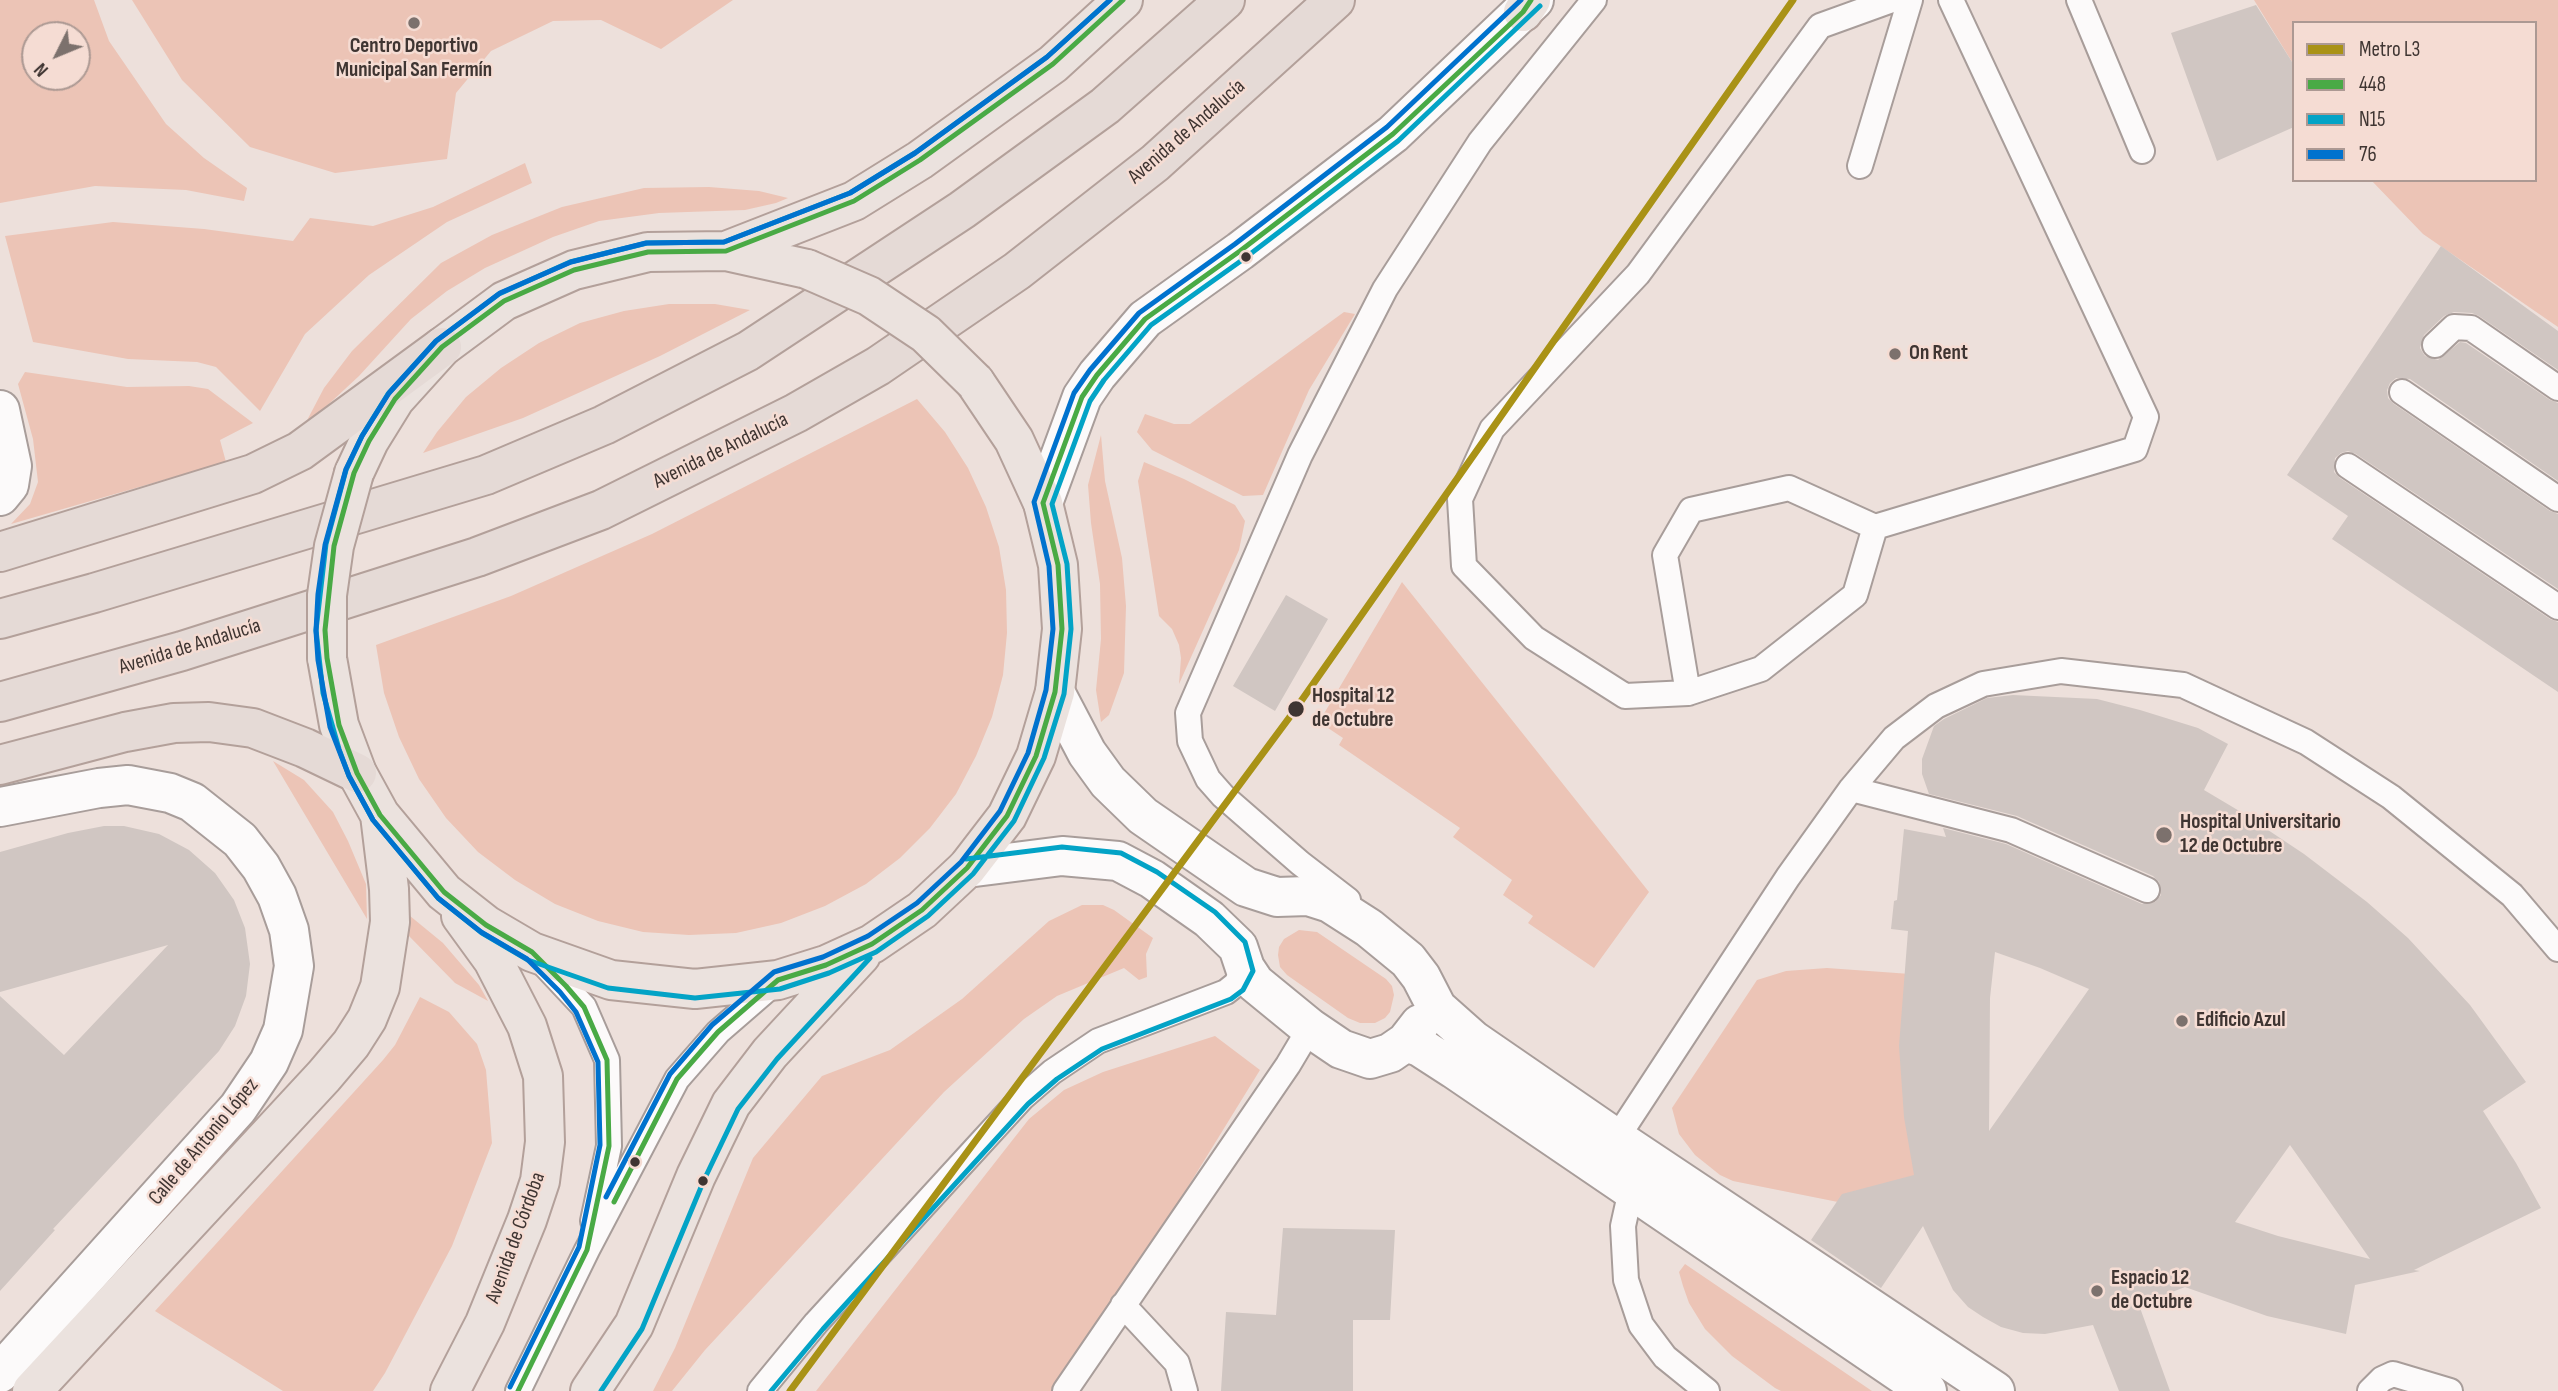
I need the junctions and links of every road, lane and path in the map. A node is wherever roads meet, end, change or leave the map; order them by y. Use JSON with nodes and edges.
{"nodes":[{"id":1,"x":1123,"y":0,"type":"edge"},
{"id":2,"x":1225,"y":0,"type":"edge"},
{"id":3,"x":1335,"y":0,"type":"edge"},
{"id":4,"x":1594,"y":0,"type":"edge"},
{"id":5,"x":1892,"y":0,"type":"edge"},
{"id":6,"x":1910,"y":0,"type":"edge"},
{"id":7,"x":1951,"y":0,"type":"edge"},
{"id":8,"x":2079,"y":0,"type":"edge"},
{"id":9,"x":1530,"y":4,"type":"edge"},
{"id":10,"x":2142,"y":150,"type":"dead end"},
{"id":11,"x":1860,"y":166,"type":"dead end"},
{"id":12,"x":726,"y":251,"type":"junction"},
{"id":13,"x":2435,"y":345,"type":"dead end"},
{"id":14,"x":442,"y":347,"type":"junction"},
{"id":15,"x":2558,"y":388,"type":"edge"},
{"id":16,"x":2402,"y":391,"type":"dead end"},
{"id":17,"x":0,"y":410,"type":"edge"},
{"id":18,"x":2348,"y":466,"type":"dead end"},
{"id":19,"x":0,"y":496,"type":"edge"},
{"id":20,"x":2558,"y":499,"type":"edge"},
{"id":21,"x":1043,"y":503,"type":"junction"},
{"id":22,"x":1875,"y":527,"type":"junction"},
{"id":23,"x":0,"y":552,"type":"edge"},
{"id":24,"x":2558,"y":607,"type":"edge"},
{"id":25,"x":0,"y":619,"type":"edge"},
{"id":26,"x":1055,"y":692,"type":"junction"},
{"id":27,"x":1688,"y":693,"type":"junction"},
{"id":28,"x":0,"y":702,"type":"edge"},
{"id":29,"x":0,"y":765,"type":"edge"},
{"id":30,"x":357,"y":773,"type":"junction"},
{"id":31,"x":1851,"y":789,"type":"junction"},
{"id":32,"x":0,"y":807,"type":"edge"},
{"id":33,"x":380,"y":815,"type":"junction"},
{"id":34,"x":967,"y":869,"type":"junction"},
{"id":35,"x":2147,"y":890,"type":"dead end"},
{"id":36,"x":444,"y":892,"type":"junction"},
{"id":37,"x":1277,"y":897,"type":"junction"},
{"id":38,"x":1369,"y":928,"type":"junction"},
{"id":39,"x":872,"y":944,"type":"junction"},
{"id":40,"x":2558,"y":949,"type":"edge"},
{"id":41,"x":532,"y":952,"type":"junction"},
{"id":42,"x":1242,"y":958,"type":"junction"},
{"id":43,"x":778,"y":980,"type":"junction"},
{"id":44,"x":1428,"y":994,"type":"junction"},
{"id":45,"x":1310,"y":1028,"type":"junction"},
{"id":46,"x":1406,"y":1042,"type":"junction"},
{"id":47,"x":1611,"y":1135,"type":"junction"},
{"id":48,"x":1631,"y":1190,"type":"junction"},
{"id":49,"x":587,"y":1250,"type":"junction"},
{"id":50,"x":1123,"y":1305,"type":"junction"},
{"id":51,"x":0,"y":1373,"type":"edge"},
{"id":52,"x":32,"y":1391,"type":"edge"},
{"id":53,"x":450,"y":1391,"type":"edge"},
{"id":54,"x":518,"y":1391,"type":"edge"},
{"id":55,"x":590,"y":1391,"type":"edge"},
{"id":56,"x":760,"y":1391,"type":"edge"},
{"id":57,"x":1065,"y":1391,"type":"edge"},
{"id":58,"x":1185,"y":1391,"type":"edge"},
{"id":59,"x":1707,"y":1391,"type":"edge"},
{"id":60,"x":1927,"y":1391,"type":"edge"},
{"id":61,"x":1996,"y":1391,"type":"edge"},
{"id":62,"x":2370,"y":1391,"type":"edge"},
{"id":63,"x":2450,"y":1391,"type":"edge"}],
"edges":[{"from":1,"to":12,"type":"main road"},
{"from":2,"to":25,"type":"highway"},
{"from":3,"to":28,"type":"highway","name":"Avenida de Andalucía"},
{"from":4,"to":38,"type":"lane"},
{"from":5,"to":27,"type":"lane"},
{"from":6,"to":11,"type":"lane"},
{"from":7,"to":22,"type":"lane"},
{"from":8,"to":10,"type":"lane"},
{"from":9,"to":21,"type":"street"},
{"from":12,"to":14,"type":"main road"},
{"from":12,"to":21,"type":"main road","bridge":true},
{"from":13,"to":15,"type":"lane"},
{"from":14,"to":23,"type":"highway"},
{"from":14,"to":30,"type":"main road","bridge":true},
{"from":16,"to":20,"type":"lane"},
{"from":17,"to":19,"type":"street"},
{"from":18,"to":24,"type":"lane"},
{"from":21,"to":26,"type":"main road"},
{"from":22,"to":27,"type":"lane"},
{"from":22,"to":27,"type":"lane"},
{"from":26,"to":34,"type":"main road"},
{"from":26,"to":37,"type":"street"},
{"from":29,"to":30,"type":"highway"},
{"from":30,"to":33,"type":"main road"},
{"from":31,"to":35,"type":"lane"},
{"from":31,"to":40,"type":"lane"},
{"from":31,"to":47,"type":"lane"},
{"from":32,"to":51,"type":"street","name":"Calle de Antonio López"},
{"from":33,"to":36,"type":"main road"},
{"from":33,"to":52,"type":"main road"},
{"from":34,"to":39,"type":"main road"},
{"from":34,"to":42,"type":"street"},
{"from":36,"to":41,"type":"main road"},
{"from":36,"to":53,"type":"main road","name":"Avenida de Córdoba"},
{"from":37,"to":38,"type":"street"},
{"from":37,"to":42,"type":"street"},
{"from":38,"to":44,"type":"street"},
{"from":39,"to":43,"type":"main road"},
{"from":39,"to":55,"type":"main road"},
{"from":41,"to":43,"type":"main road"},
{"from":41,"to":49,"type":"lane"},
{"from":42,"to":45,"type":"street"},
{"from":42,"to":56,"type":"lane"},
{"from":43,"to":49,"type":"lane"},
{"from":44,"to":46,"type":"street"},
{"from":44,"to":47,"type":"street"},
{"from":45,"to":46,"type":"street"},
{"from":45,"to":50,"type":"lane"},
{"from":46,"to":48,"type":"street"},
{"from":47,"to":61,"type":"street"},
{"from":48,"to":59,"type":"lane"},
{"from":48,"to":60,"type":"street"},
{"from":49,"to":54,"type":"lane"},
{"from":50,"to":57,"type":"lane"},
{"from":50,"to":58,"type":"lane"},
{"from":62,"to":63,"type":"lane"}]}
